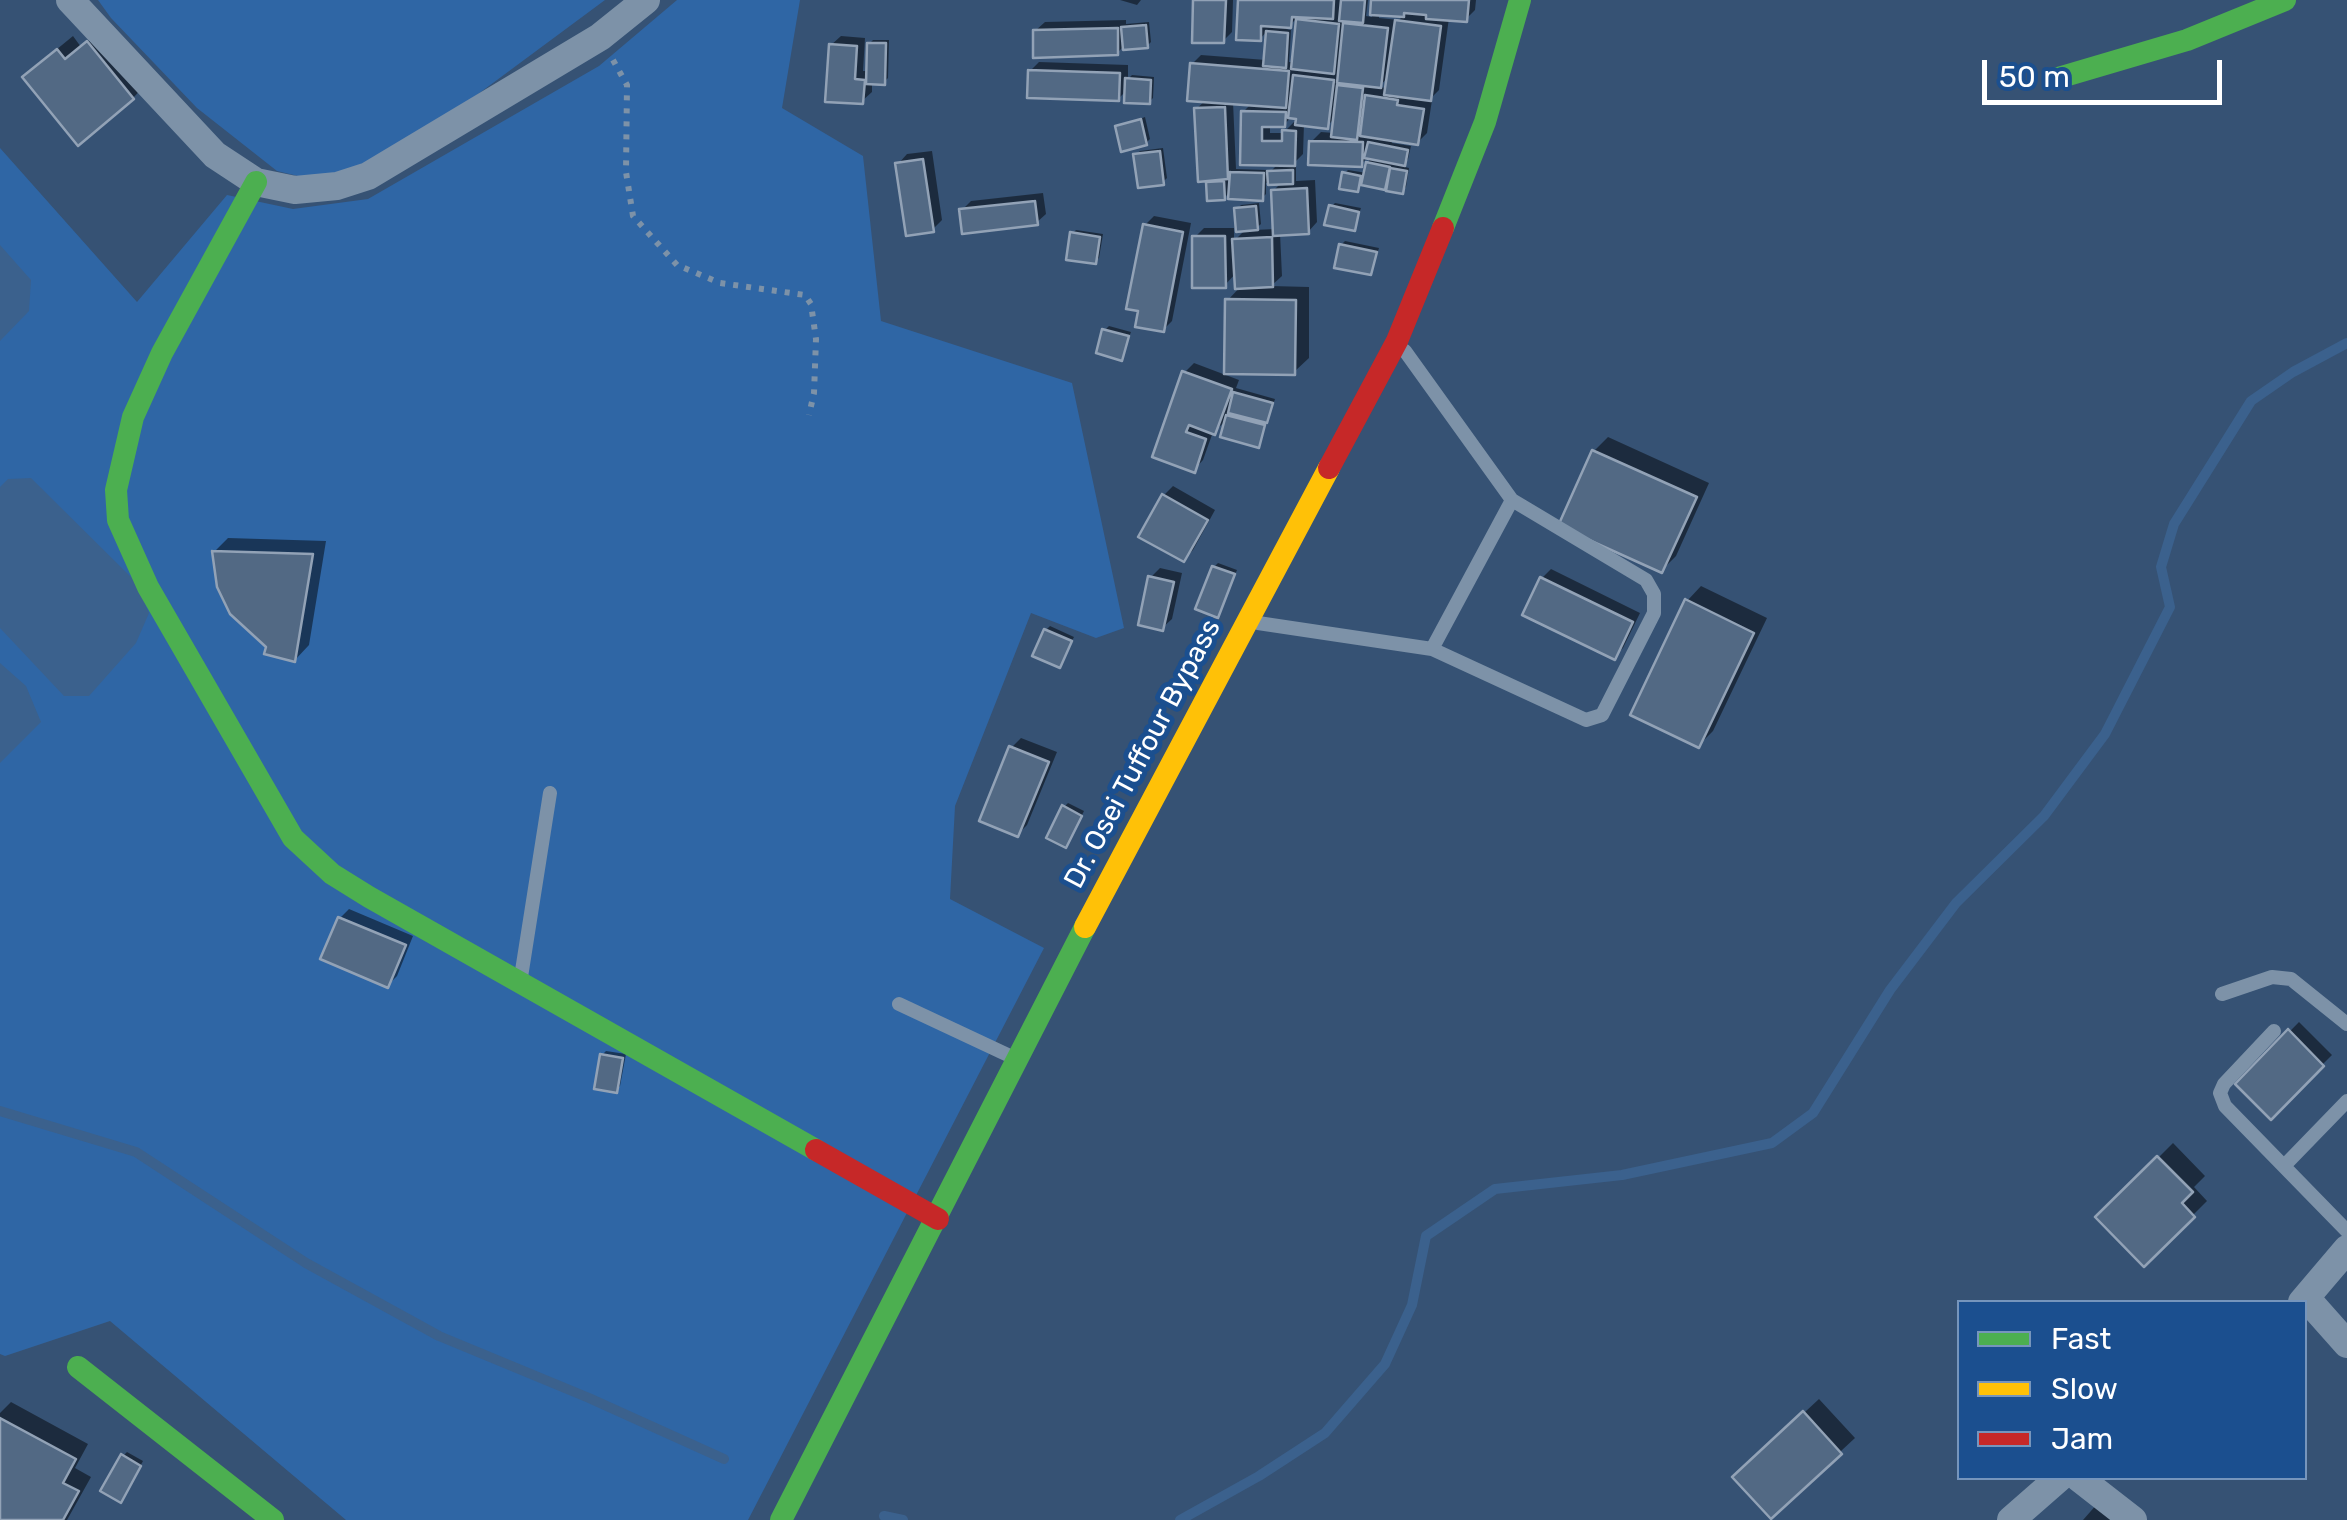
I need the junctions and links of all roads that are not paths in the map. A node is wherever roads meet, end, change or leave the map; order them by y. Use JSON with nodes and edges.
{"nodes":[{"id":1,"x":70,"y":0,"type":"edge"},
{"id":2,"x":646,"y":0,"type":"edge"},
{"id":3,"x":1520,"y":0,"type":"edge"},
{"id":4,"x":2285,"y":0,"type":"edge"},
{"id":5,"x":2058,"y":78,"type":"dead end"},
{"id":6,"x":256,"y":182,"type":"junction"},
{"id":7,"x":1397,"y":341,"type":"junction"},
{"id":8,"x":1512,"y":500,"type":"junction"},
{"id":9,"x":1248,"y":622,"type":"junction"},
{"id":10,"x":1432,"y":649,"type":"junction"},
{"id":11,"x":550,"y":794,"type":"dead end"},
{"id":12,"x":520,"y":983,"type":"junction"},
{"id":13,"x":2222,"y":994,"type":"dead end"},
{"id":14,"x":899,"y":1004,"type":"dead end"},
{"id":15,"x":2347,"y":1024,"type":"edge"},
{"id":16,"x":2274,"y":1031,"type":"dead end"},
{"id":17,"x":1015,"y":1058,"type":"junction"},
{"id":18,"x":2347,"y":1102,"type":"edge"},
{"id":19,"x":2284,"y":1166,"type":"junction"},
{"id":20,"x":938,"y":1220,"type":"junction"},
{"id":21,"x":2347,"y":1232,"type":"edge"},
{"id":22,"x":2347,"y":1249,"type":"edge"},
{"id":23,"x":2305,"y":1300,"type":"edge"},
{"id":24,"x":2307,"y":1304,"type":"edge"},
{"id":25,"x":2347,"y":1344,"type":"edge"},
{"id":26,"x":78,"y":1366,"type":"dead end"},
{"id":27,"x":2058,"y":1480,"type":"edge"},
{"id":28,"x":2082,"y":1480,"type":"edge"},
{"id":29,"x":274,"y":1520,"type":"edge"},
{"id":30,"x":781,"y":1520,"type":"edge"},
{"id":31,"x":2011,"y":1520,"type":"edge"},
{"id":32,"x":2132,"y":1520,"type":"edge"}],
"edges":[{"from":1,"to":6,"type":"street"},
{"from":2,"to":6,"type":"street"},
{"from":3,"to":7,"type":"main road","name":"Dr. Osei Tuffour Bypass"},
{"from":4,"to":5,"type":"main road"},
{"from":6,"to":12,"type":"main road"},
{"from":7,"to":8,"type":"lane"},
{"from":7,"to":9,"type":"main road","name":"Dr. Osei Tuffour Bypass"},
{"from":8,"to":10,"type":"lane"},
{"from":8,"to":10,"type":"lane"},
{"from":9,"to":10,"type":"lane"},
{"from":9,"to":17,"type":"main road","name":"Dr. Osei Tuffour Bypass"},
{"from":11,"to":12,"type":"lane"},
{"from":12,"to":20,"type":"main road"},
{"from":13,"to":15,"type":"lane"},
{"from":14,"to":17,"type":"lane"},
{"from":16,"to":19,"type":"lane"},
{"from":17,"to":20,"type":"main road","name":"Dr. Osei Tuffour Bypass"},
{"from":18,"to":19,"type":"lane"},
{"from":19,"to":21,"type":"lane"},
{"from":20,"to":30,"type":"main road","name":"Dr. Osei Tuffour Bypass"},
{"from":22,"to":23,"type":"street"},
{"from":24,"to":25,"type":"street"},
{"from":26,"to":29,"type":"main road"},
{"from":27,"to":31,"type":"street"},
{"from":28,"to":32,"type":"street"}]}
